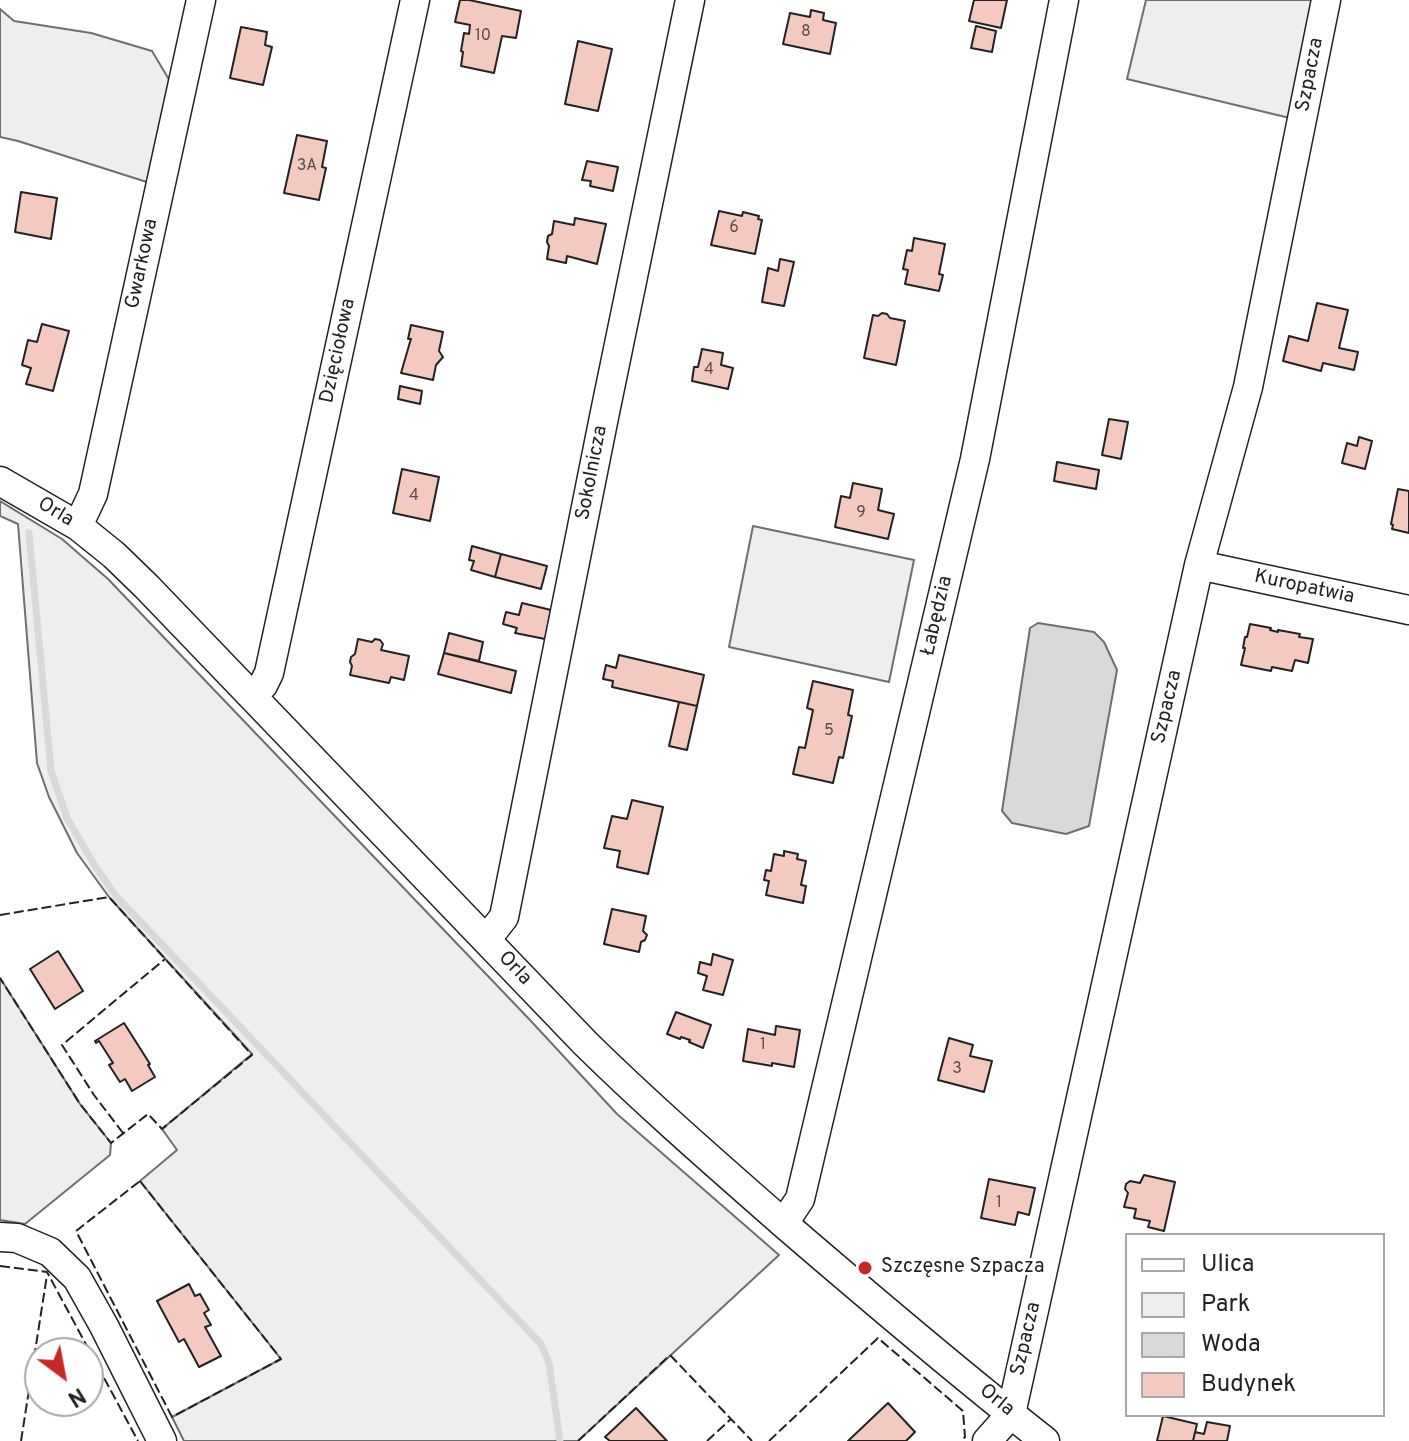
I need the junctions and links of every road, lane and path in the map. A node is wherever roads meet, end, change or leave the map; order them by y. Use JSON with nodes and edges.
{"nodes":[{"id":1,"x":201,"y":0,"type":"edge"},
{"id":2,"x":415,"y":0,"type":"edge"},
{"id":3,"x":690,"y":0,"type":"edge"},
{"id":4,"x":1064,"y":0,"type":"edge"},
{"id":5,"x":1326,"y":0,"type":"edge"},
{"id":6,"x":0,"y":481,"type":"edge"},
{"id":7,"x":78,"y":526,"type":"junction"},
{"id":8,"x":1199,"y":565,"type":"junction"},
{"id":9,"x":1409,"y":610,"type":"edge"},
{"id":10,"x":252,"y":696,"type":"junction"},
{"id":11,"x":486,"y":940,"type":"junction"},
{"id":12,"x":784,"y":1223,"type":"junction"},
{"id":13,"x":0,"y":1237,"type":"edge"},
{"id":14,"x":1011,"y":1414,"type":"junction"},
{"id":15,"x":162,"y":1441,"type":"edge"},
{"id":16,"x":987,"y":1441,"type":"edge"},
{"id":17,"x":1045,"y":1441,"type":"edge"}],
"edges":[{"from":1,"to":7,"type":"street","name":"Gwarkowa"},
{"from":2,"to":10,"type":"street","name":"Dzięciołowa"},
{"from":3,"to":11,"type":"street","name":"Sokolnicza"},
{"from":4,"to":12,"type":"street","name":"Łabędzia"},
{"from":5,"to":8,"type":"street","name":"Szpacza"},
{"from":6,"to":7,"type":"street","name":"Orla"},
{"from":7,"to":10,"type":"street","name":"Orla"},
{"from":8,"to":9,"type":"street","name":"Kuropatwia"},
{"from":8,"to":14,"type":"street","name":"Szpacza"},
{"from":10,"to":11,"type":"street","name":"Orla"},
{"from":11,"to":12,"type":"street","name":"Orla"},
{"from":12,"to":14,"type":"street","name":"Orla"},
{"from":13,"to":15,"type":"street"},
{"from":14,"to":16,"type":"street"},
{"from":14,"to":17,"type":"street","name":"Orla"}]}
